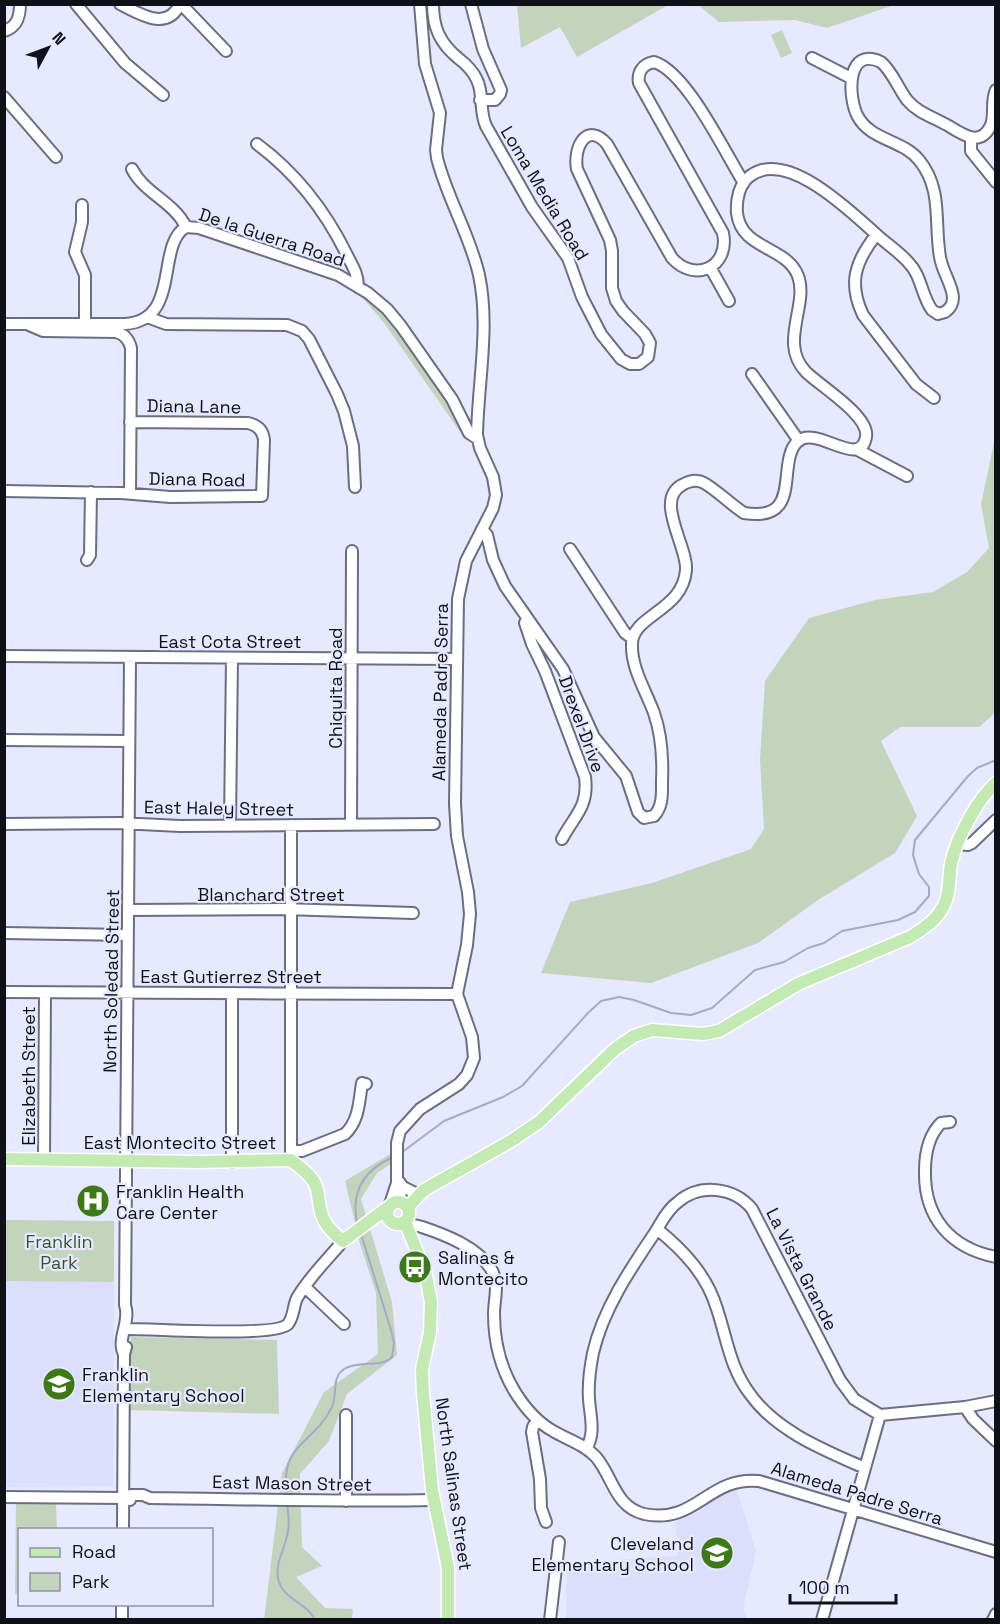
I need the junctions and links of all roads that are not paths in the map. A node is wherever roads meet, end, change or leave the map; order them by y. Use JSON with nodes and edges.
{"nodes":[{"id":1,"x":20,"y":4,"type":"edge"},
{"id":2,"x":76,"y":4,"type":"edge"},
{"id":3,"x":120,"y":4,"type":"edge"},
{"id":4,"x":180,"y":4,"type":"edge"},
{"id":5,"x":420,"y":4,"type":"edge"},
{"id":6,"x":433,"y":4,"type":"edge"},
{"id":7,"x":471,"y":4,"type":"edge"},
{"id":8,"x":4,"y":31,"type":"edge"},
{"id":9,"x":226,"y":51,"type":"dead end"},
{"id":10,"x":812,"y":58,"type":"dead end"},
{"id":11,"x":851,"y":78,"type":"junction"},
{"id":12,"x":996,"y":90,"type":"edge"},
{"id":13,"x":163,"y":95,"type":"dead end"},
{"id":14,"x":4,"y":97,"type":"edge"},
{"id":15,"x":480,"y":100,"type":"junction"},
{"id":16,"x":971,"y":138,"type":"junction"},
{"id":17,"x":257,"y":144,"type":"dead end"},
{"id":18,"x":56,"y":157,"type":"dead end"},
{"id":19,"x":132,"y":169,"type":"dead end"},
{"id":20,"x":996,"y":182,"type":"edge"},
{"id":21,"x":744,"y":183,"type":"junction"},
{"id":22,"x":82,"y":205,"type":"dead end"},
{"id":23,"x":186,"y":227,"type":"junction"},
{"id":24,"x":876,"y":235,"type":"junction"},
{"id":25,"x":710,"y":267,"type":"junction"},
{"id":26,"x":358,"y":286,"type":"junction"},
{"id":27,"x":729,"y":301,"type":"dead end"},
{"id":28,"x":147,"y":317,"type":"junction"},
{"id":29,"x":4,"y":324,"type":"edge"},
{"id":30,"x":27,"y":324,"type":"junction"},
{"id":31,"x":85,"y":324,"type":"junction"},
{"id":32,"x":752,"y":374,"type":"dead end"},
{"id":33,"x":934,"y":398,"type":"dead end"},
{"id":34,"x":130,"y":422,"type":"junction"},
{"id":35,"x":478,"y":439,"type":"junction"},
{"id":36,"x":799,"y":441,"type":"junction"},
{"id":37,"x":856,"y":449,"type":"junction"},
{"id":38,"x":907,"y":476,"type":"dead end"},
{"id":39,"x":355,"y":487,"type":"dead end"},
{"id":40,"x":4,"y":490,"type":"edge"},
{"id":41,"x":91,"y":492,"type":"junction"},
{"id":42,"x":130,"y":493,"type":"junction"},
{"id":43,"x":262,"y":496,"type":"joint"},
{"id":44,"x":482,"y":529,"type":"junction"},
{"id":45,"x":570,"y":549,"type":"dead end"},
{"id":46,"x":352,"y":551,"type":"dead end"},
{"id":47,"x":87,"y":560,"type":"dead end"},
{"id":48,"x":527,"y":619,"type":"junction"},
{"id":49,"x":632,"y":638,"type":"junction"},
{"id":50,"x":4,"y":656,"type":"edge"},
{"id":51,"x":130,"y":657,"type":"junction"},
{"id":52,"x":232,"y":658,"type":"junction"},
{"id":53,"x":352,"y":658,"type":"junction"},
{"id":54,"x":456,"y":659,"type":"junction"},
{"id":55,"x":4,"y":740,"type":"edge"},
{"id":56,"x":128,"y":741,"type":"junction"},
{"id":57,"x":996,"y":783,"type":"edge"},
{"id":58,"x":996,"y":820,"type":"edge"},
{"id":59,"x":4,"y":824,"type":"edge"},
{"id":60,"x":128,"y":824,"type":"junction"},
{"id":61,"x":230,"y":824,"type":"junction"},
{"id":62,"x":434,"y":824,"type":"dead end"},
{"id":63,"x":291,"y":825,"type":"junction"},
{"id":64,"x":351,"y":825,"type":"junction"},
{"id":65,"x":562,"y":839,"type":"dead end"},
{"id":66,"x":958,"y":844,"type":"junction"},
{"id":67,"x":291,"y":909,"type":"junction"},
{"id":68,"x":128,"y":910,"type":"junction"},
{"id":69,"x":413,"y":913,"type":"dead end"},
{"id":70,"x":4,"y":933,"type":"edge"},
{"id":71,"x":128,"y":935,"type":"junction"},
{"id":72,"x":4,"y":992,"type":"edge"},
{"id":73,"x":45,"y":992,"type":"junction"},
{"id":74,"x":127,"y":992,"type":"junction"},
{"id":75,"x":290,"y":992,"type":"junction"},
{"id":76,"x":232,"y":993,"type":"junction"},
{"id":77,"x":457,"y":994,"type":"junction"},
{"id":78,"x":366,"y":1084,"type":"dead end"},
{"id":79,"x":950,"y":1122,"type":"dead end"},
{"id":80,"x":292,"y":1156,"type":"junction"},
{"id":81,"x":4,"y":1159,"type":"edge"},
{"id":82,"x":44,"y":1160,"type":"junction"},
{"id":83,"x":126,"y":1160,"type":"junction"},
{"id":84,"x":232,"y":1162,"type":"junction"},
{"id":85,"x":397,"y":1181,"type":"junction"},
{"id":86,"x":420,"y":1192,"type":"junction"},
{"id":87,"x":399,"y":1213,"type":"junction"},
{"id":88,"x":418,"y":1229,"type":"junction"},
{"id":89,"x":657,"y":1229,"type":"junction"},
{"id":90,"x":343,"y":1241,"type":"junction"},
{"id":91,"x":415,"y":1250,"type":"junction"},
{"id":92,"x":996,"y":1257,"type":"edge"},
{"id":93,"x":305,"y":1287,"type":"junction"},
{"id":94,"x":344,"y":1324,"type":"dead end"},
{"id":95,"x":125,"y":1328,"type":"junction"},
{"id":96,"x":996,"y":1401,"type":"edge"},
{"id":97,"x":965,"y":1407,"type":"junction"},
{"id":98,"x":346,"y":1415,"type":"dead end"},
{"id":99,"x":880,"y":1415,"type":"junction"},
{"id":100,"x":537,"y":1420,"type":"junction"},
{"id":101,"x":996,"y":1441,"type":"edge"},
{"id":102,"x":586,"y":1449,"type":"junction"},
{"id":103,"x":865,"y":1468,"type":"junction"},
{"id":104,"x":4,"y":1497,"type":"edge"},
{"id":105,"x":125,"y":1498,"type":"junction"},
{"id":106,"x":434,"y":1500,"type":"junction"},
{"id":107,"x":346,"y":1501,"type":"junction"},
{"id":108,"x":854,"y":1508,"type":"junction"},
{"id":109,"x":546,"y":1522,"type":"dead end"},
{"id":110,"x":123,"y":1528,"type":"edge"},
{"id":111,"x":560,"y":1542,"type":"dead end"},
{"id":112,"x":996,"y":1552,"type":"edge"},
{"id":113,"x":996,"y":1614,"type":"edge"},
{"id":114,"x":448,"y":1620,"type":"edge"},
{"id":115,"x":550,"y":1620,"type":"edge"},
{"id":116,"x":822,"y":1620,"type":"edge"},
{"id":117,"x":993,"y":1620,"type":"edge"}],
"edges":[{"from":1,"to":8,"type":"street"},
{"from":2,"to":13,"type":"street"},
{"from":3,"to":4,"type":"street"},
{"from":4,"to":9,"type":"street"},
{"from":5,"to":35,"type":"street","name":"Alameda Padre Serra"},
{"from":6,"to":15,"type":"street","name":"Loma Media Road"},
{"from":7,"to":15,"type":"street"},
{"from":10,"to":11,"type":"street"},
{"from":11,"to":16,"type":"street"},
{"from":11,"to":24,"type":"street"},
{"from":12,"to":16,"type":"street"},
{"from":14,"to":18,"type":"street"},
{"from":15,"to":25,"type":"street","name":"Loma Media Road"},
{"from":16,"to":20,"type":"street"},
{"from":17,"to":26,"type":"street"},
{"from":19,"to":23,"type":"street"},
{"from":21,"to":24,"type":"street"},
{"from":21,"to":25,"type":"street"},
{"from":21,"to":37,"type":"street"},
{"from":22,"to":31,"type":"street"},
{"from":23,"to":26,"type":"street","name":"De la Guerra Road"},
{"from":23,"to":28,"type":"street","name":"De la Guerra Road"},
{"from":24,"to":33,"type":"street"},
{"from":25,"to":27,"type":"street"},
{"from":26,"to":35,"type":"street","name":"De la Guerra Road"},
{"from":28,"to":31,"type":"street"},
{"from":28,"to":39,"type":"street"},
{"from":29,"to":30,"type":"street"},
{"from":30,"to":31,"type":"street"},
{"from":30,"to":34,"type":"street"},
{"from":32,"to":36,"type":"street"},
{"from":34,"to":42,"type":"street"},
{"from":34,"to":43,"type":"street","name":"Diana Lane"},
{"from":35,"to":44,"type":"street","name":"Alameda Padre Serra"},
{"from":36,"to":37,"type":"street"},
{"from":36,"to":49,"type":"street"},
{"from":37,"to":38,"type":"street"},
{"from":40,"to":41,"type":"street","name":"Diana Road"},
{"from":41,"to":42,"type":"street","name":"Diana Road"},
{"from":41,"to":47,"type":"street"},
{"from":42,"to":43,"type":"street","name":"Diana Road"},
{"from":44,"to":48,"type":"street"},
{"from":44,"to":54,"type":"street","name":"Alameda Padre Serra"},
{"from":45,"to":49,"type":"street"},
{"from":46,"to":53,"type":"street","name":"Chiquita Road"},
{"from":48,"to":49,"type":"street"},
{"from":48,"to":65,"type":"street","name":"Drexel Drive"},
{"from":50,"to":51,"type":"street","name":"East Cota Street"},
{"from":51,"to":52,"type":"street","name":"East Cota Street"},
{"from":51,"to":56,"type":"street","name":"North Soledad Street"},
{"from":52,"to":53,"type":"street","name":"East Cota Street"},
{"from":52,"to":61,"type":"street"},
{"from":53,"to":54,"type":"street","name":"East Cota Street"},
{"from":53,"to":64,"type":"street","name":"Chiquita Road"},
{"from":54,"to":77,"type":"street","name":"Alameda Padre Serra"},
{"from":55,"to":56,"type":"street"},
{"from":56,"to":60,"type":"street","name":"North Soledad Street"},
{"from":57,"to":66,"type":"main road"},
{"from":58,"to":66,"type":"street"},
{"from":59,"to":60,"type":"street","name":"East Haley Street"},
{"from":60,"to":61,"type":"street","name":"East Haley Street"},
{"from":60,"to":68,"type":"street","name":"North Soledad Street"},
{"from":61,"to":63,"type":"street","name":"East Haley Street"},
{"from":62,"to":64,"type":"street","name":"East Haley Street"},
{"from":63,"to":64,"type":"street","name":"East Haley Street"},
{"from":63,"to":67,"type":"street"},
{"from":66,"to":86,"type":"main road"},
{"from":67,"to":68,"type":"street","name":"Blanchard Street"},
{"from":67,"to":69,"type":"street","name":"Blanchard Street"},
{"from":67,"to":75,"type":"street"},
{"from":68,"to":71,"type":"street","name":"North Soledad Street"},
{"from":70,"to":71,"type":"street"},
{"from":71,"to":74,"type":"street","name":"North Soledad Street"},
{"from":72,"to":73,"type":"street","name":"East Gutierrez Street"},
{"from":73,"to":74,"type":"street","name":"East Gutierrez Street"},
{"from":73,"to":82,"type":"street","name":"Elizabeth Street"},
{"from":74,"to":76,"type":"street","name":"East Gutierrez Street"},
{"from":74,"to":83,"type":"street","name":"North Soledad Street"},
{"from":75,"to":76,"type":"street","name":"East Gutierrez Street"},
{"from":75,"to":77,"type":"street","name":"East Gutierrez Street"},
{"from":75,"to":80,"type":"street"},
{"from":76,"to":84,"type":"street"},
{"from":77,"to":85,"type":"street","name":"Alameda Padre Serra"},
{"from":78,"to":80,"type":"street"},
{"from":79,"to":92,"type":"street"},
{"from":80,"to":84,"type":"main road","name":"East Montecito Street"},
{"from":80,"to":90,"type":"main road","name":"East Montecito Street"},
{"from":81,"to":82,"type":"main road","name":"East Montecito Street"},
{"from":82,"to":83,"type":"main road","name":"East Montecito Street"},
{"from":83,"to":84,"type":"main road","name":"East Montecito Street"},
{"from":83,"to":95,"type":"street","name":"North Soledad Street"},
{"from":85,"to":86,"type":"street"},
{"from":85,"to":87,"type":"street","name":"Alameda Padre Serra"},
{"from":86,"to":87,"type":"main road"},
{"from":87,"to":88,"type":"main road","name":"North Salinas Street"},
{"from":87,"to":90,"type":"main road"},
{"from":87,"to":91,"type":"main road","name":"North Salinas Street"},
{"from":88,"to":91,"type":"main road","name":"North Salinas Street"},
{"from":88,"to":100,"type":"street","name":"Alameda Padre Serra"},
{"from":89,"to":99,"type":"street","name":"La Vista Grande"},
{"from":89,"to":102,"type":"street","name":"La Vista Grande"},
{"from":89,"to":103,"type":"street"},
{"from":90,"to":93,"type":"street"},
{"from":91,"to":106,"type":"main road","name":"North Salinas Street"},
{"from":93,"to":94,"type":"street"},
{"from":93,"to":95,"type":"street"},
{"from":95,"to":105,"type":"street","name":"North Soledad Street"},
{"from":96,"to":97,"type":"street"},
{"from":97,"to":99,"type":"street"},
{"from":97,"to":101,"type":"street"},
{"from":98,"to":107,"type":"street"},
{"from":99,"to":103,"type":"street"},
{"from":100,"to":102,"type":"street","name":"Alameda Padre Serra"},
{"from":100,"to":109,"type":"street"},
{"from":102,"to":108,"type":"street","name":"Alameda Padre Serra"},
{"from":103,"to":108,"type":"street"},
{"from":104,"to":105,"type":"street","name":"East Mason Street"},
{"from":105,"to":107,"type":"street","name":"East Mason Street"},
{"from":105,"to":110,"type":"street","name":"North Soledad Street"},
{"from":106,"to":107,"type":"street","name":"East Mason Street"},
{"from":106,"to":114,"type":"main road","name":"North Salinas Street"},
{"from":108,"to":112,"type":"street","name":"Alameda Padre Serra"},
{"from":108,"to":116,"type":"street"},
{"from":111,"to":115,"type":"street"},
{"from":113,"to":117,"type":"street"}]}
